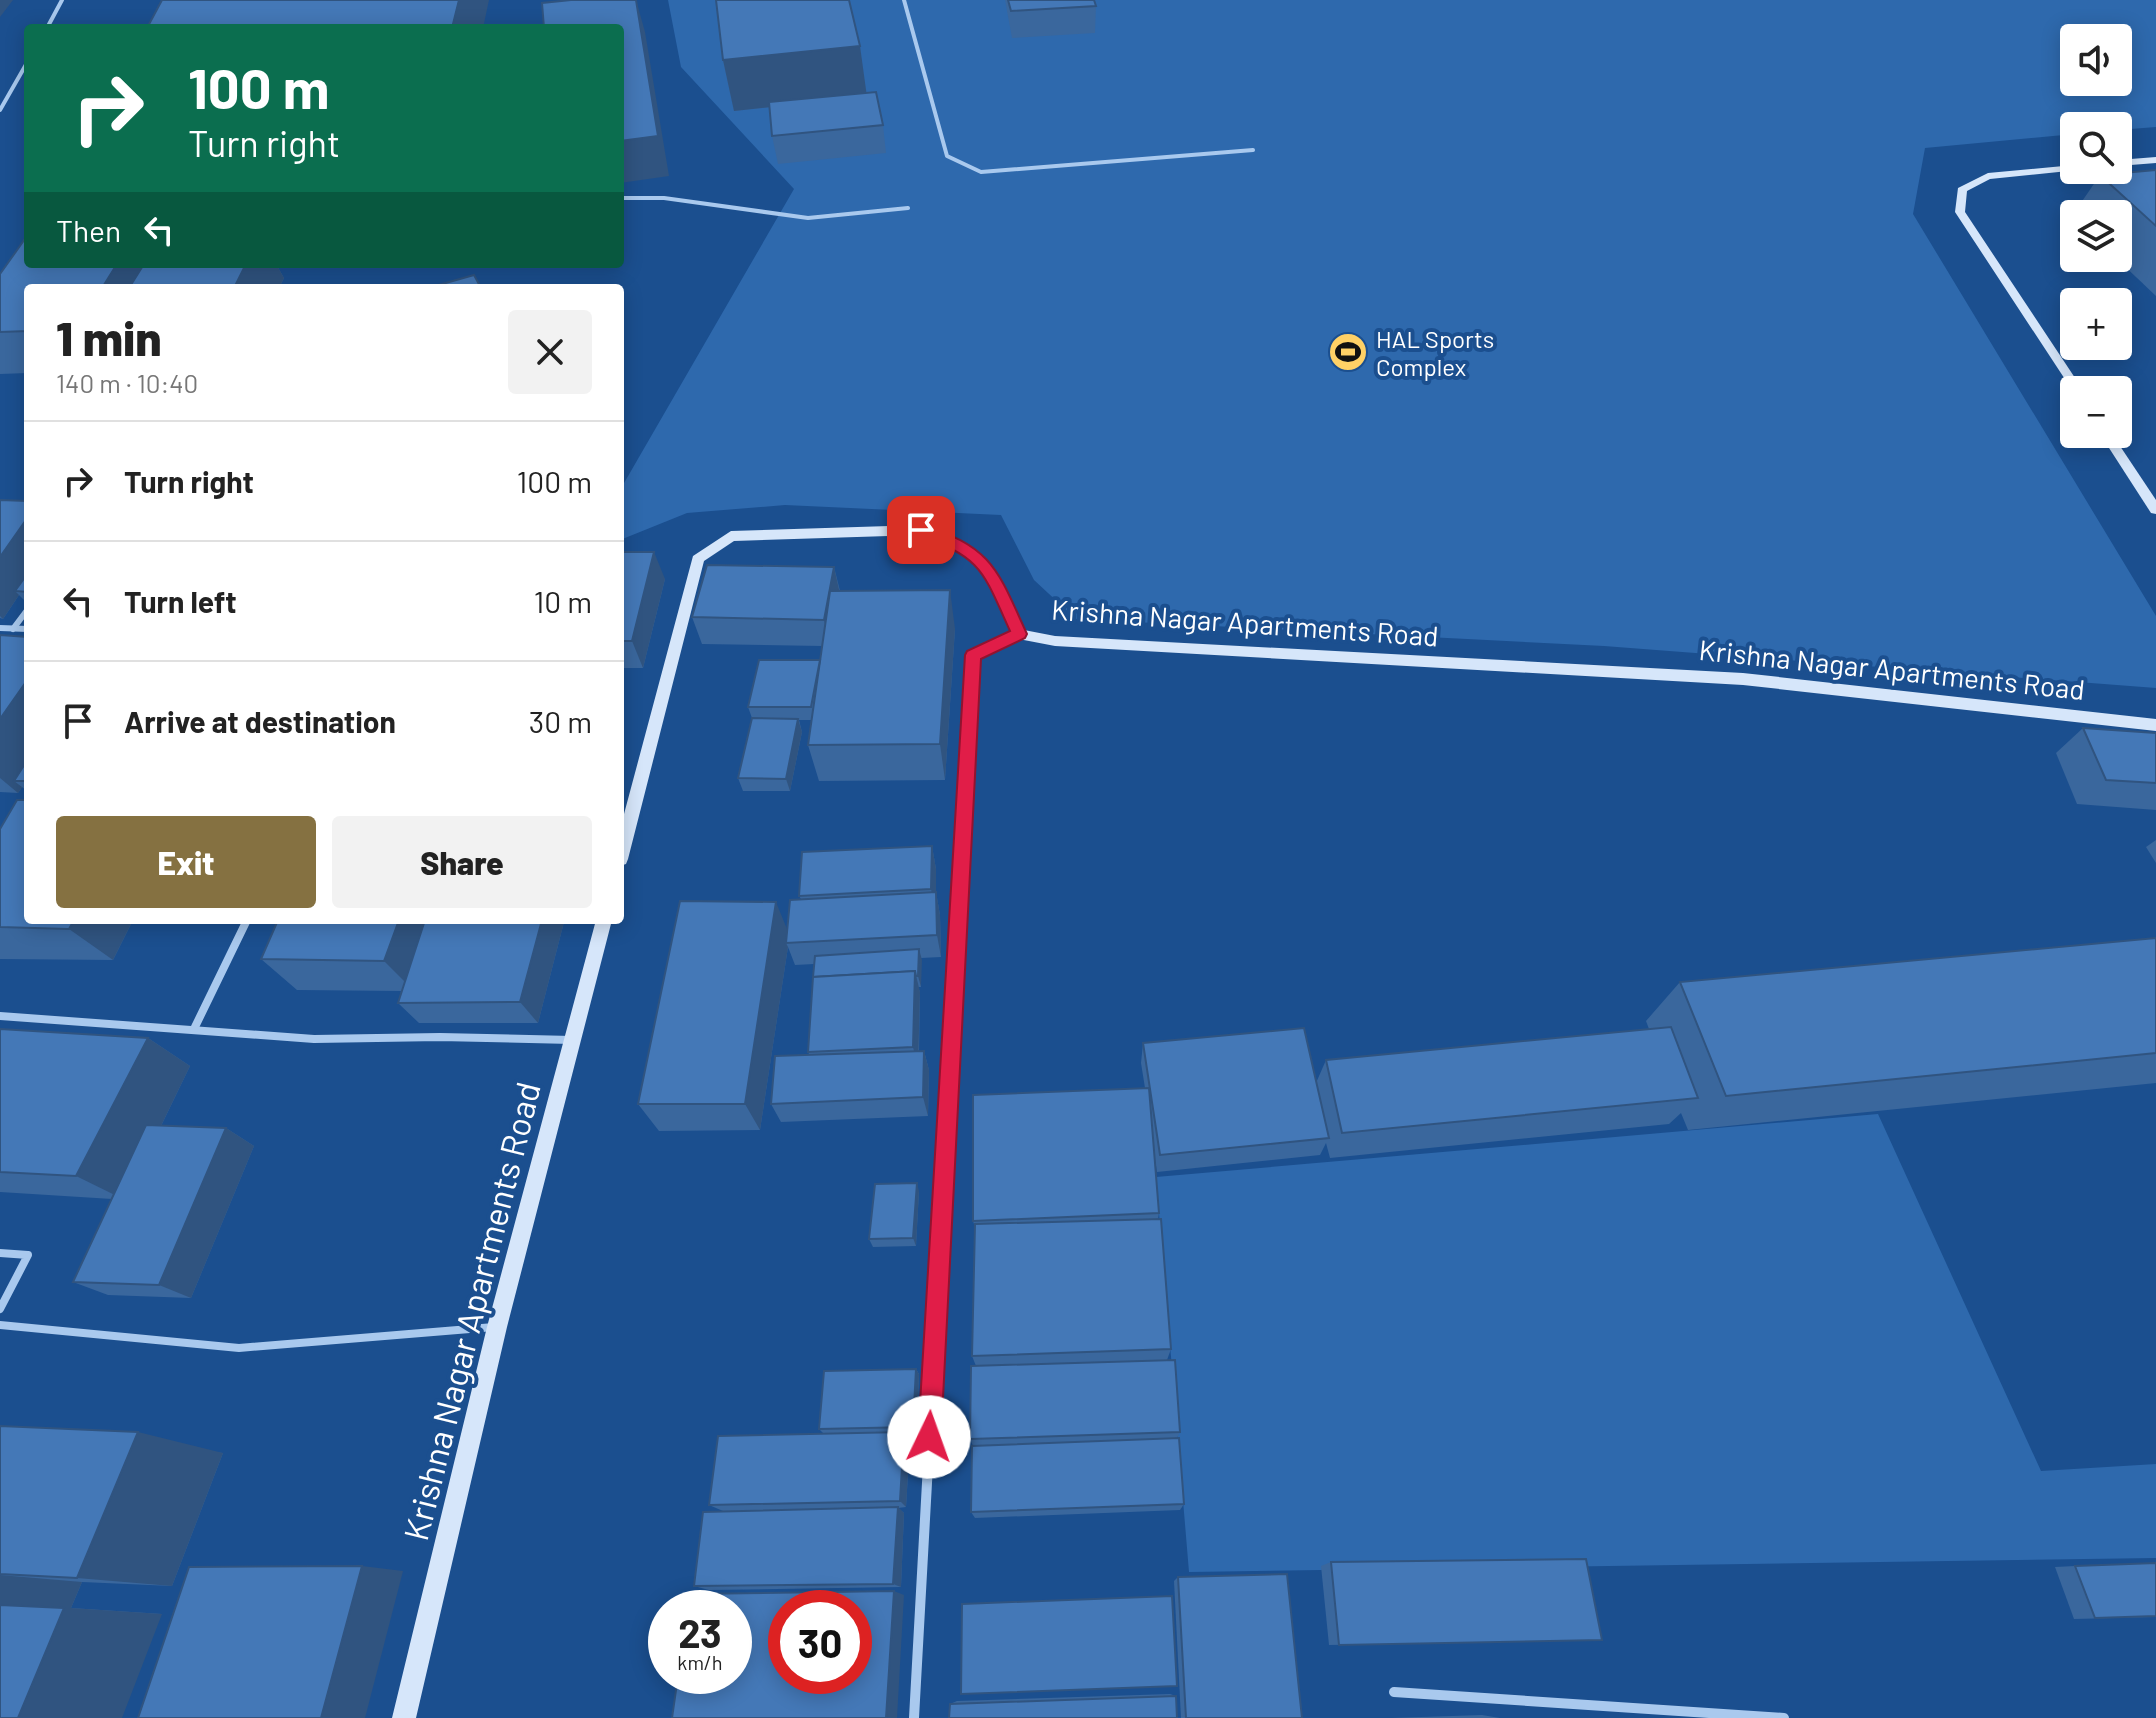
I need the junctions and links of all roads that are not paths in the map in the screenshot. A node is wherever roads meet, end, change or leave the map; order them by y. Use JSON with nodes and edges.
{"nodes":[{"id":1,"x":62,"y":0,"type":"edge"},
{"id":2,"x":904,"y":0,"type":"edge"},
{"id":3,"x":49,"y":24,"type":"edge"},
{"id":4,"x":24,"y":68,"type":"edge"},
{"id":5,"x":0,"y":110,"type":"edge"},
{"id":6,"x":1253,"y":150,"type":"dead end"},
{"id":7,"x":2156,"y":160,"type":"edge"},
{"id":8,"x":2132,"y":162,"type":"edge"},
{"id":9,"x":2060,"y":169,"type":"edge"},
{"id":10,"x":624,"y":198,"type":"edge"},
{"id":11,"x":908,"y":208,"type":"dead end"},
{"id":12,"x":2068,"y":376,"type":"edge"},
{"id":13,"x":2115,"y":448,"type":"edge"},
{"id":14,"x":2156,"y":510,"type":"edge"},
{"id":15,"x":24,"y":614,"type":"edge"},
{"id":16,"x":0,"y":628,"type":"edge"},
{"id":17,"x":13,"y":629,"type":"junction"},
{"id":18,"x":24,"y":629,"type":"edge"},
{"id":19,"x":1019,"y":634,"type":"junction"},
{"id":20,"x":2156,"y":725,"type":"edge"},
{"id":21,"x":624,"y":844,"type":"edge"},
{"id":22,"x":245,"y":924,"type":"edge"},
{"id":23,"x":603,"y":924,"type":"edge"},
{"id":24,"x":0,"y":1016,"type":"edge"},
{"id":25,"x":194,"y":1029,"type":"junction"},
{"id":26,"x":573,"y":1040,"type":"junction"},
{"id":27,"x":0,"y":1253,"type":"edge"},
{"id":28,"x":0,"y":1309,"type":"edge"},
{"id":29,"x":0,"y":1325,"type":"edge"},
{"id":30,"x":497,"y":1327,"type":"junction"},
{"id":31,"x":1394,"y":1692,"type":"dead end"},
{"id":32,"x":404,"y":1718,"type":"edge"},
{"id":33,"x":914,"y":1718,"type":"edge"},
{"id":34,"x":1784,"y":1718,"type":"edge"}],
"edges":[{"from":1,"to":3,"type":"lane"},
{"from":2,"to":6,"type":"lane"},
{"from":4,"to":5,"type":"lane"},
{"from":7,"to":8,"type":"street"},
{"from":9,"to":12,"type":"street"},
{"from":10,"to":11,"type":"lane"},
{"from":13,"to":14,"type":"street"},
{"from":15,"to":17,"type":"street"},
{"from":16,"to":17,"type":"street"},
{"from":17,"to":18,"type":"street"},
{"from":19,"to":20,"type":"street","name":"Krishna Nagar Apartments Road"},
{"from":19,"to":21,"type":"street","name":"Krishna Nagar Apartments Road"},
{"from":19,"to":33,"type":"street"},
{"from":22,"to":25,"type":"street"},
{"from":23,"to":26,"type":"street","name":"Krishna Nagar Apartments Road"},
{"from":24,"to":25,"type":"street"},
{"from":25,"to":26,"type":"street"},
{"from":26,"to":30,"type":"street","name":"Krishna Nagar Apartments Road"},
{"from":27,"to":28,"type":"lane"},
{"from":29,"to":30,"type":"lane"},
{"from":30,"to":32,"type":"street","name":"Krishna Nagar Apartments Road"},
{"from":31,"to":34,"type":"street"}]}
